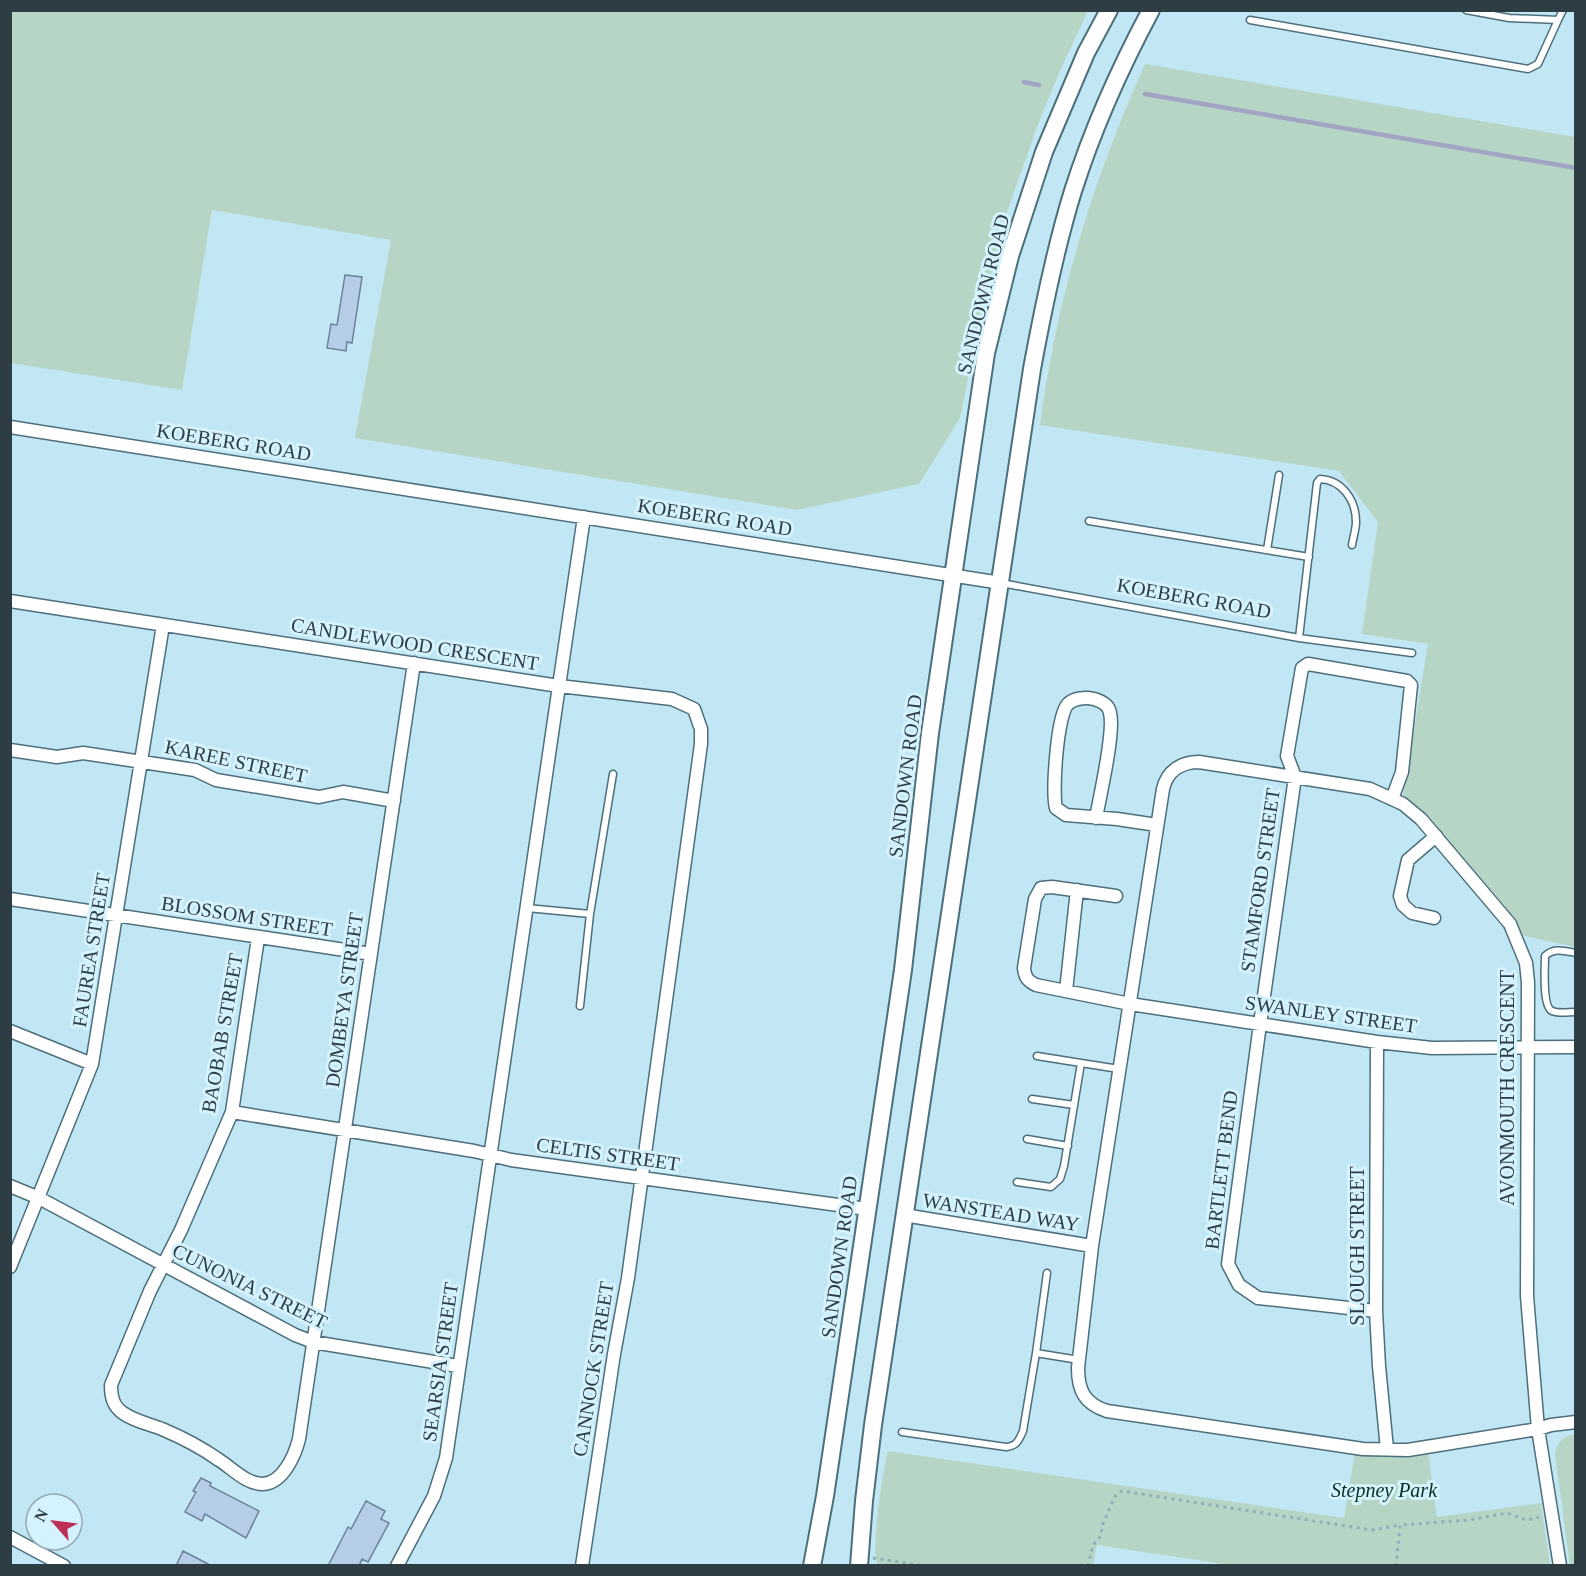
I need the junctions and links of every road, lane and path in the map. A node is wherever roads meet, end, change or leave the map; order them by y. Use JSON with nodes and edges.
{"nodes":[{"id":1,"x":1109,"y":10,"type":"edge"},
{"id":2,"x":1151,"y":10,"type":"edge"},
{"id":3,"x":1466,"y":10,"type":"edge"},
{"id":4,"x":1563,"y":10,"type":"edge"},
{"id":5,"x":1250,"y":20,"type":"dead end"},
{"id":6,"x":1558,"y":21,"type":"junction"},
{"id":7,"x":10,"y":427,"type":"edge"},
{"id":8,"x":1279,"y":475,"type":"dead end"},
{"id":9,"x":584,"y":517,"type":"junction"},
{"id":10,"x":1089,"y":521,"type":"dead end"},
{"id":11,"x":1352,"y":545,"type":"dead end"},
{"id":12,"x":1268,"y":550,"type":"junction"},
{"id":13,"x":1309,"y":557,"type":"junction"},
{"id":14,"x":952,"y":574,"type":"junction"},
{"id":15,"x":1001,"y":583,"type":"junction"},
{"id":16,"x":10,"y":600,"type":"edge"},
{"id":17,"x":163,"y":625,"type":"junction"},
{"id":18,"x":1299,"y":638,"type":"junction"},
{"id":19,"x":1412,"y":653,"type":"dead end"},
{"id":20,"x":414,"y":663,"type":"junction"},
{"id":21,"x":560,"y":686,"type":"junction"},
{"id":22,"x":10,"y":750,"type":"edge"},
{"id":23,"x":141,"y":762,"type":"junction"},
{"id":24,"x":612,"y":774,"type":"dead end"},
{"id":25,"x":1295,"y":777,"type":"junction"},
{"id":26,"x":1392,"y":799,"type":"junction"},
{"id":27,"x":394,"y":801,"type":"junction"},
{"id":28,"x":1096,"y":818,"type":"junction"},
{"id":29,"x":1157,"y":825,"type":"junction"},
{"id":30,"x":1436,"y":836,"type":"junction"},
{"id":31,"x":1077,"y":890,"type":"junction"},
{"id":32,"x":1116,"y":896,"type":"dead end"},
{"id":33,"x":10,"y":899,"type":"edge"},
{"id":34,"x":527,"y":908,"type":"junction"},
{"id":35,"x":590,"y":914,"type":"junction"},
{"id":36,"x":117,"y":916,"type":"junction"},
{"id":37,"x":1434,"y":918,"type":"dead end"},
{"id":38,"x":258,"y":938,"type":"junction"},
{"id":39,"x":371,"y":954,"type":"junction"},
{"id":40,"x":1575,"y":954,"type":"edge"},
{"id":41,"x":1066,"y":991,"type":"junction"},
{"id":42,"x":1130,"y":1004,"type":"junction"},
{"id":43,"x":580,"y":1006,"type":"dead end"},
{"id":44,"x":1575,"y":1012,"type":"edge"},
{"id":45,"x":1260,"y":1024,"type":"junction"},
{"id":46,"x":10,"y":1031,"type":"edge"},
{"id":47,"x":1377,"y":1042,"type":"junction"},
{"id":48,"x":1575,"y":1047,"type":"edge"},
{"id":49,"x":1528,"y":1048,"type":"junction"},
{"id":50,"x":1037,"y":1056,"type":"dead end"},
{"id":51,"x":1081,"y":1063,"type":"junction"},
{"id":52,"x":92,"y":1064,"type":"junction"},
{"id":53,"x":1119,"y":1069,"type":"junction"},
{"id":54,"x":1032,"y":1099,"type":"dead end"},
{"id":55,"x":1074,"y":1105,"type":"junction"},
{"id":56,"x":232,"y":1112,"type":"junction"},
{"id":57,"x":345,"y":1130,"type":"junction"},
{"id":58,"x":1027,"y":1139,"type":"dead end"},
{"id":59,"x":1068,"y":1146,"type":"junction"},
{"id":60,"x":490,"y":1155,"type":"junction"},
{"id":61,"x":642,"y":1179,"type":"junction"},
{"id":62,"x":1017,"y":1182,"type":"dead end"},
{"id":63,"x":10,"y":1186,"type":"edge"},
{"id":64,"x":39,"y":1198,"type":"junction"},
{"id":65,"x":867,"y":1209,"type":"junction"},
{"id":66,"x":904,"y":1215,"type":"junction"},
{"id":67,"x":1092,"y":1246,"type":"junction"},
{"id":68,"x":163,"y":1265,"type":"junction"},
{"id":69,"x":10,"y":1268,"type":"edge"},
{"id":70,"x":1047,"y":1273,"type":"dead end"},
{"id":71,"x":1376,"y":1311,"type":"junction"},
{"id":72,"x":313,"y":1342,"type":"junction"},
{"id":73,"x":1036,"y":1353,"type":"junction"},
{"id":74,"x":1079,"y":1360,"type":"junction"},
{"id":75,"x":458,"y":1366,"type":"junction"},
{"id":76,"x":1575,"y":1422,"type":"edge"},
{"id":77,"x":1538,"y":1429,"type":"junction"},
{"id":78,"x":902,"y":1432,"type":"dead end"},
{"id":79,"x":1388,"y":1449,"type":"junction"},
{"id":80,"x":1553,"y":1514,"type":"junction"},
{"id":81,"x":1400,"y":1525,"type":"junction"},
{"id":82,"x":10,"y":1537,"type":"edge"},
{"id":83,"x":866,"y":1562,"type":"edge"},
{"id":84,"x":64,"y":1566,"type":"edge"},
{"id":85,"x":397,"y":1566,"type":"edge"},
{"id":86,"x":582,"y":1566,"type":"edge"},
{"id":87,"x":812,"y":1566,"type":"edge"},
{"id":88,"x":925,"y":1566,"type":"edge"},
{"id":89,"x":1088,"y":1566,"type":"edge"},
{"id":90,"x":1396,"y":1566,"type":"edge"},
{"id":91,"x":1560,"y":1566,"type":"edge"}],
"edges":[{"from":1,"to":14,"type":"main road","name":"SANDOWN ROAD"},
{"from":2,"to":15,"type":"main road"},
{"from":3,"to":6,"type":"lane"},
{"from":4,"to":6,"type":"lane"},
{"from":5,"to":6,"type":"lane"},
{"from":7,"to":9,"type":"street","name":"KOEBERG ROAD"},
{"from":8,"to":12,"type":"lane"},
{"from":9,"to":14,"type":"street","name":"KOEBERG ROAD"},
{"from":9,"to":21,"type":"street"},
{"from":10,"to":12,"type":"lane"},
{"from":11,"to":13,"type":"lane"},
{"from":12,"to":13,"type":"lane"},
{"from":13,"to":18,"type":"lane"},
{"from":14,"to":15,"type":"street","name":"KOEBERG ROAD"},
{"from":14,"to":65,"type":"main road","name":"SANDOWN ROAD"},
{"from":15,"to":18,"type":"lane","name":"KOEBERG ROAD"},
{"from":15,"to":66,"type":"main road"},
{"from":16,"to":17,"type":"street","name":"CANDLEWOOD CRESCENT"},
{"from":17,"to":20,"type":"street","name":"CANDLEWOOD CRESCENT"},
{"from":17,"to":23,"type":"street","name":"FAUREA STREET"},
{"from":18,"to":19,"type":"lane","name":"KOEBERG ROAD"},
{"from":20,"to":21,"type":"street","name":"CANDLEWOOD CRESCENT"},
{"from":20,"to":27,"type":"street","name":"DOMBEYA STREET"},
{"from":21,"to":34,"type":"street","name":"CANDLEWOOD CRESCENT"},
{"from":21,"to":61,"type":"street","name":"CANNOCK STREET"},
{"from":22,"to":23,"type":"street","name":"KAREE STREET"},
{"from":23,"to":27,"type":"street","name":"KAREE STREET"},
{"from":23,"to":36,"type":"street","name":"FAUREA STREET"},
{"from":24,"to":35,"type":"lane"},
{"from":25,"to":26,"type":"street","name":"AVONMOUTH CRESCENT"},
{"from":25,"to":26,"type":"street"},
{"from":25,"to":29,"type":"street","name":"AVONMOUTH CRESCENT"},
{"from":25,"to":45,"type":"street","name":"STAMFORD STREET"},
{"from":26,"to":30,"type":"street","name":"AVONMOUTH CRESCENT"},
{"from":27,"to":39,"type":"street","name":"DOMBEYA STREET"},
{"from":28,"to":28,"type":"street"},
{"from":28,"to":29,"type":"street"},
{"from":29,"to":42,"type":"street","name":"AVONMOUTH CRESCENT"},
{"from":30,"to":37,"type":"street"},
{"from":30,"to":49,"type":"street","name":"AVONMOUTH CRESCENT"},
{"from":31,"to":32,"type":"street"},
{"from":31,"to":41,"type":"street"},
{"from":31,"to":41,"type":"street","name":"SWANLEY STREET"},
{"from":33,"to":36,"type":"street","name":"BLOSSOM STREET"},
{"from":34,"to":35,"type":"lane"},
{"from":34,"to":60,"type":"street","name":"CANDLEWOOD CRESCENT"},
{"from":35,"to":43,"type":"lane"},
{"from":36,"to":38,"type":"street","name":"BLOSSOM STREET"},
{"from":36,"to":52,"type":"street","name":"FAUREA STREET"},
{"from":38,"to":39,"type":"street","name":"BLOSSOM STREET"},
{"from":38,"to":56,"type":"street","name":"BAOBAB STREET"},
{"from":39,"to":57,"type":"street","name":"DOMBEYA STREET"},
{"from":40,"to":44,"type":"lane"},
{"from":41,"to":42,"type":"street","name":"SWANLEY STREET"},
{"from":42,"to":45,"type":"street","name":"SWANLEY STREET"},
{"from":42,"to":53,"type":"street","name":"AVONMOUTH CRESCENT"},
{"from":45,"to":47,"type":"street","name":"SWANLEY STREET"},
{"from":45,"to":71,"type":"street","name":"BARTLETT BEND"},
{"from":46,"to":52,"type":"street"},
{"from":47,"to":49,"type":"street","name":"SWANLEY STREET"},
{"from":47,"to":71,"type":"street","name":"SLOUGH STREET"},
{"from":48,"to":49,"type":"street","name":"SWANLEY STREET"},
{"from":49,"to":77,"type":"street","name":"AVONMOUTH CRESCENT"},
{"from":50,"to":51,"type":"lane"},
{"from":51,"to":53,"type":"lane"},
{"from":51,"to":55,"type":"lane"},
{"from":52,"to":64,"type":"street","name":"FAUREA STREET"},
{"from":53,"to":67,"type":"street","name":"AVONMOUTH CRESCENT"},
{"from":54,"to":55,"type":"lane"},
{"from":55,"to":59,"type":"lane"},
{"from":56,"to":57,"type":"street","name":"CELTIS STREET"},
{"from":56,"to":68,"type":"street","name":"BAOBAB STREET"},
{"from":57,"to":60,"type":"street","name":"CELTIS STREET"},
{"from":57,"to":72,"type":"street","name":"DOMBEYA STREET"},
{"from":58,"to":59,"type":"lane"},
{"from":59,"to":62,"type":"lane"},
{"from":60,"to":61,"type":"street","name":"CELTIS STREET"},
{"from":60,"to":75,"type":"street","name":"SEARSIA STREET"},
{"from":61,"to":65,"type":"street","name":"CELTIS STREET"},
{"from":61,"to":86,"type":"street","name":"CANNOCK STREET"},
{"from":63,"to":64,"type":"street","name":"CUNONIA STREET"},
{"from":64,"to":68,"type":"street","name":"CUNONIA STREET"},
{"from":64,"to":69,"type":"street","name":"FAUREA STREET"},
{"from":65,"to":87,"type":"main road","name":"SANDOWN ROAD"},
{"from":66,"to":67,"type":"street","name":"WANSTEAD WAY"},
{"from":66,"to":83,"type":"main road"},
{"from":67,"to":74,"type":"street","name":"AVONMOUTH CRESCENT"},
{"from":68,"to":72,"type":"street","name":"CUNONIA STREET"},
{"from":68,"to":72,"type":"street","name":"BAOBAB STREET"},
{"from":70,"to":73,"type":"lane"},
{"from":71,"to":79,"type":"street","name":"SLOUGH STREET"},
{"from":72,"to":75,"type":"street","name":"CUNONIA STREET"},
{"from":73,"to":74,"type":"lane"},
{"from":73,"to":78,"type":"lane"},
{"from":74,"to":79,"type":"street","name":"AVONMOUTH CRESCENT"},
{"from":75,"to":85,"type":"street","name":"SEARSIA STREET"},
{"from":76,"to":77,"type":"street"},
{"from":77,"to":79,"type":"street","name":"AVONMOUTH CRESCENT"},
{"from":77,"to":80,"type":"street"},
{"from":80,"to":81,"type":"path"},
{"from":80,"to":91,"type":"street"},
{"from":81,"to":89,"type":"path"},
{"from":81,"to":90,"type":"path"},
{"from":82,"to":84,"type":"street"},
{"from":83,"to":88,"type":"path"}]}
